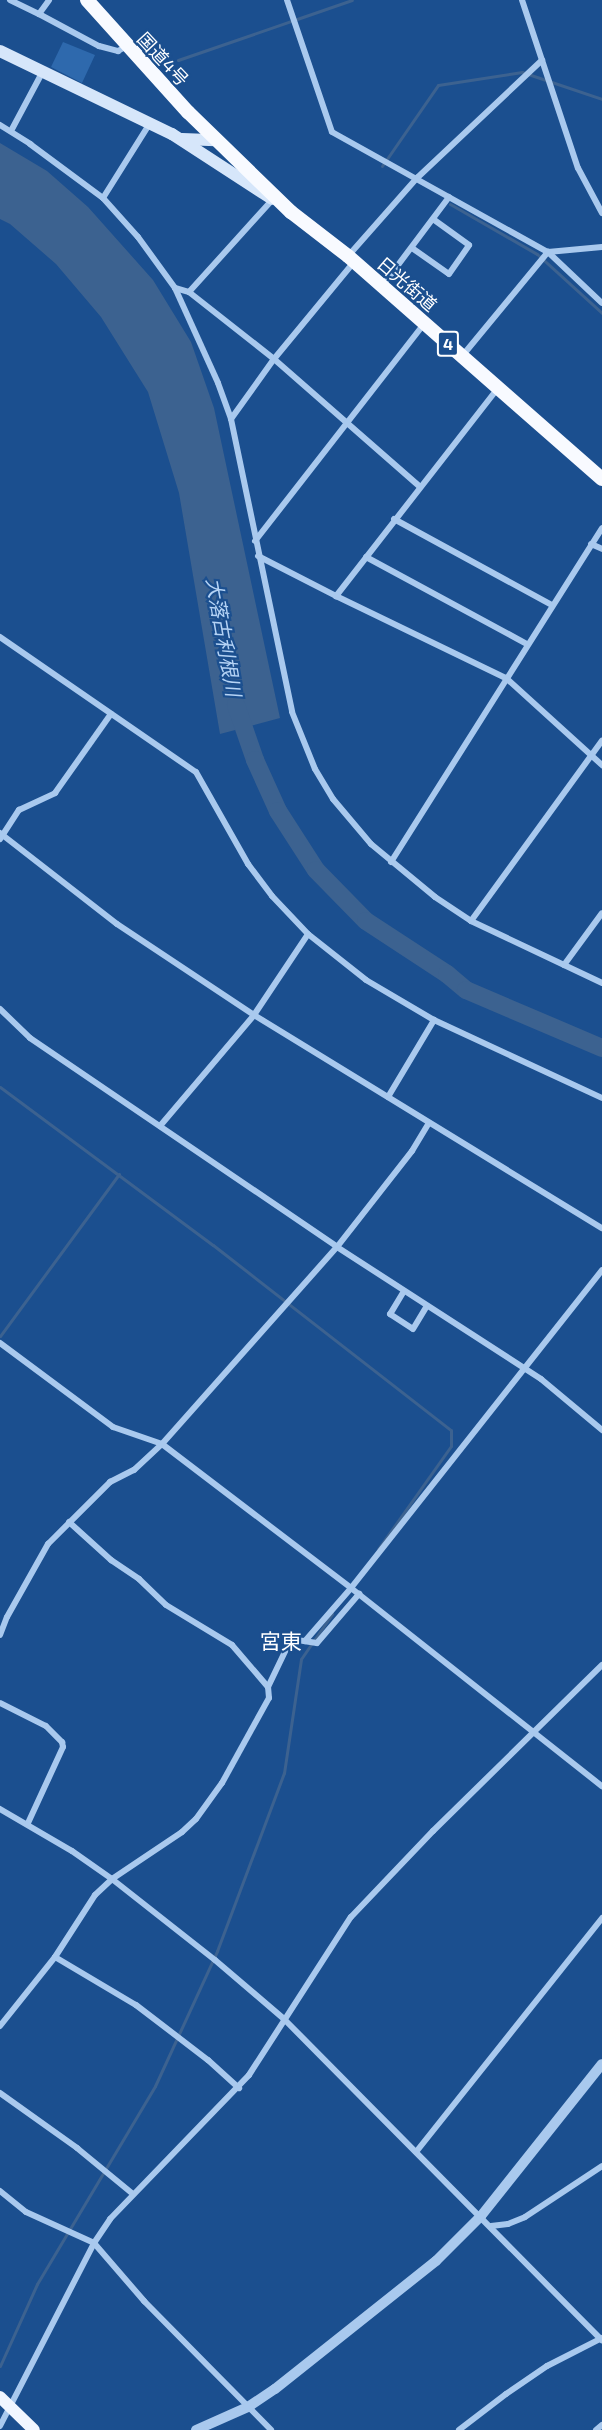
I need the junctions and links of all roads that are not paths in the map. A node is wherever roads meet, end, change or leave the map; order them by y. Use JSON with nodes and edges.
{"nodes":[{"id":1,"x":10,"y":0,"type":"edge"},
{"id":2,"x":48,"y":0,"type":"edge"},
{"id":3,"x":87,"y":0,"type":"edge"},
{"id":4,"x":287,"y":0,"type":"edge"},
{"id":5,"x":522,"y":0,"type":"edge"},
{"id":6,"x":39,"y":15,"type":"junction"},
{"id":7,"x":127,"y":46,"type":"junction"},
{"id":8,"x":0,"y":51,"type":"edge"},
{"id":9,"x":542,"y":60,"type":"junction"},
{"id":10,"x":42,"y":73,"type":"junction"},
{"id":11,"x":193,"y":117,"type":"junction"},
{"id":12,"x":150,"y":123,"type":"junction"},
{"id":13,"x":0,"y":125,"type":"edge"},
{"id":14,"x":11,"y":131,"type":"junction"},
{"id":15,"x":181,"y":139,"type":"junction"},
{"id":16,"x":216,"y":140,"type":"junction"},
{"id":17,"x":417,"y":178,"type":"junction"},
{"id":18,"x":449,"y":197,"type":"junction"},
{"id":19,"x":103,"y":198,"type":"junction"},
{"id":20,"x":272,"y":200,"type":"junction"},
{"id":21,"x":291,"y":212,"type":"junction"},
{"id":22,"x":602,"y":213,"type":"edge"},
{"id":23,"x":433,"y":219,"type":"junction"},
{"id":24,"x":602,"y":247,"type":"edge"},
{"id":25,"x":412,"y":248,"type":"junction"},
{"id":26,"x":546,"y":254,"type":"junction"},
{"id":27,"x":351,"y":259,"type":"junction"},
{"id":28,"x":175,"y":288,"type":"junction"},
{"id":29,"x":381,"y":288,"type":"junction"},
{"id":30,"x":189,"y":292,"type":"junction"},
{"id":31,"x":602,"y":303,"type":"edge"},
{"id":32,"x":424,"y":323,"type":"junction"},
{"id":33,"x":462,"y":357,"type":"junction"},
{"id":34,"x":274,"y":359,"type":"junction"},
{"id":35,"x":498,"y":387,"type":"junction"},
{"id":36,"x":231,"y":419,"type":"junction"},
{"id":37,"x":348,"y":423,"type":"junction"},
{"id":38,"x":601,"y":475,"type":"edge"},
{"id":39,"x":419,"y":486,"type":"junction"},
{"id":40,"x":394,"y":519,"type":"junction"},
{"id":41,"x":602,"y":528,"type":"edge"},
{"id":42,"x":255,"y":541,"type":"junction"},
{"id":43,"x":591,"y":544,"type":"junction"},
{"id":44,"x":602,"y":549,"type":"edge"},
{"id":45,"x":258,"y":556,"type":"junction"},
{"id":46,"x":366,"y":557,"type":"junction"},
{"id":47,"x":336,"y":596,"type":"junction"},
{"id":48,"x":552,"y":605,"type":"junction"},
{"id":49,"x":0,"y":637,"type":"edge"},
{"id":50,"x":527,"y":644,"type":"junction"},
{"id":51,"x":506,"y":678,"type":"junction"},
{"id":52,"x":111,"y":714,"type":"junction"},
{"id":53,"x":602,"y":741,"type":"edge"},
{"id":54,"x":592,"y":756,"type":"junction"},
{"id":55,"x":602,"y":765,"type":"edge"},
{"id":56,"x":1,"y":835,"type":"edge"},
{"id":57,"x":391,"y":862,"type":"junction"},
{"id":58,"x":602,"y":913,"type":"edge"},
{"id":59,"x":471,"y":921,"type":"junction"},
{"id":60,"x":308,"y":934,"type":"junction"},
{"id":61,"x":564,"y":965,"type":"junction"},
{"id":62,"x":602,"y":983,"type":"edge"},
{"id":63,"x":0,"y":1009,"type":"edge"},
{"id":64,"x":254,"y":1015,"type":"junction"},
{"id":65,"x":434,"y":1020,"type":"junction"},
{"id":66,"x":388,"y":1097,"type":"junction"},
{"id":67,"x":602,"y":1098,"type":"edge"},
{"id":68,"x":429,"y":1123,"type":"junction"},
{"id":69,"x":160,"y":1126,"type":"junction"},
{"id":70,"x":602,"y":1228,"type":"edge"},
{"id":71,"x":337,"y":1247,"type":"junction"},
{"id":72,"x":602,"y":1270,"type":"edge"},
{"id":73,"x":404,"y":1291,"type":"junction"},
{"id":74,"x":428,"y":1306,"type":"junction"},
{"id":75,"x":0,"y":1343,"type":"edge"},
{"id":76,"x":524,"y":1369,"type":"junction"},
{"id":77,"x":602,"y":1430,"type":"edge"},
{"id":78,"x":162,"y":1444,"type":"junction"},
{"id":79,"x":69,"y":1522,"type":"junction"},
{"id":80,"x":351,"y":1588,"type":"junction"},
{"id":81,"x":359,"y":1594,"type":"junction"},
{"id":82,"x":0,"y":1635,"type":"edge"},
{"id":83,"x":305,"y":1641,"type":"junction"},
{"id":84,"x":602,"y":1665,"type":"edge"},
{"id":85,"x":268,"y":1687,"type":"junction"},
{"id":86,"x":0,"y":1703,"type":"edge"},
{"id":87,"x":534,"y":1732,"type":"junction"},
{"id":88,"x":602,"y":1786,"type":"edge"},
{"id":89,"x":0,"y":1809,"type":"edge"},
{"id":90,"x":28,"y":1824,"type":"junction"},
{"id":91,"x":112,"y":1879,"type":"junction"},
{"id":92,"x":602,"y":1918,"type":"edge"},
{"id":93,"x":55,"y":1958,"type":"junction"},
{"id":94,"x":284,"y":2019,"type":"junction"},
{"id":95,"x":0,"y":2026,"type":"edge"},
{"id":96,"x":602,"y":2064,"type":"edge"},
{"id":97,"x":239,"y":2088,"type":"junction"},
{"id":98,"x":0,"y":2093,"type":"edge"},
{"id":99,"x":416,"y":2152,"type":"junction"},
{"id":100,"x":602,"y":2166,"type":"edge"},
{"id":101,"x":0,"y":2191,"type":"edge"},
{"id":102,"x":133,"y":2194,"type":"junction"},
{"id":103,"x":481,"y":2216,"type":"junction"},
{"id":104,"x":491,"y":2226,"type":"junction"},
{"id":105,"x":94,"y":2243,"type":"junction"},
{"id":106,"x":602,"y":2339,"type":"edge"},
{"id":107,"x":0,"y":2397,"type":"edge"},
{"id":108,"x":12,"y":2406,"type":"junction"},
{"id":109,"x":248,"y":2407,"type":"junction"},
{"id":110,"x":602,"y":2425,"type":"edge"},
{"id":111,"x":0,"y":2426,"type":"edge"},
{"id":112,"x":34,"y":2430,"type":"edge"},
{"id":113,"x":196,"y":2430,"type":"edge"},
{"id":114,"x":271,"y":2430,"type":"edge"},
{"id":115,"x":459,"y":2430,"type":"edge"},
{"id":116,"x":596,"y":2430,"type":"edge"}],
"edges":[{"from":1,"to":6,"type":"street"},
{"from":2,"to":6,"type":"street"},
{"from":3,"to":7,"type":"highway","name":"国道4号","number":"4"},
{"from":4,"to":17,"type":"street"},
{"from":5,"to":9,"type":"street"},
{"from":6,"to":7,"type":"street"},
{"from":7,"to":11,"type":"highway","name":"国道4号","number":"4"},
{"from":8,"to":10,"type":"main road"},
{"from":9,"to":17,"type":"street"},
{"from":9,"to":22,"type":"street"},
{"from":10,"to":12,"type":"main road"},
{"from":10,"to":14,"type":"street"},
{"from":11,"to":15,"type":"main road"},
{"from":11,"to":16,"type":"highway","name":"国道4号","number":"4"},
{"from":12,"to":15,"type":"main road"},
{"from":12,"to":19,"type":"street"},
{"from":13,"to":14,"type":"street"},
{"from":14,"to":19,"type":"street"},
{"from":15,"to":16,"type":"main road"},
{"from":15,"to":20,"type":"main road"},
{"from":16,"to":21,"type":"highway","name":"日光街道","number":"4"},
{"from":17,"to":18,"type":"street"},
{"from":17,"to":27,"type":"street"},
{"from":18,"to":23,"type":"street"},
{"from":18,"to":26,"type":"street"},
{"from":19,"to":28,"type":"street"},
{"from":20,"to":21,"type":"main road"},
{"from":20,"to":30,"type":"street"},
{"from":21,"to":27,"type":"highway","name":"日光街道","number":"4"},
{"from":23,"to":25,"type":"street"},
{"from":23,"to":25,"type":"street"},
{"from":24,"to":26,"type":"street"},
{"from":25,"to":29,"type":"street"},
{"from":26,"to":31,"type":"street"},
{"from":26,"to":33,"type":"street"},
{"from":27,"to":29,"type":"highway","name":"日光街道","number":"4"},
{"from":27,"to":34,"type":"street"},
{"from":28,"to":30,"type":"street"},
{"from":28,"to":36,"type":"street"},
{"from":29,"to":32,"type":"highway","name":"日光街道","number":"4"},
{"from":30,"to":34,"type":"street"},
{"from":32,"to":33,"type":"highway","name":"日光街道","number":"4"},
{"from":32,"to":37,"type":"street"},
{"from":33,"to":35,"type":"highway","name":"日光街道","number":"4"},
{"from":34,"to":36,"type":"street"},
{"from":34,"to":37,"type":"street"},
{"from":35,"to":38,"type":"highway","name":"日光街道","number":"4"},
{"from":35,"to":39,"type":"street"},
{"from":36,"to":42,"type":"street"},
{"from":37,"to":39,"type":"street"},
{"from":37,"to":42,"type":"street"},
{"from":39,"to":40,"type":"street"},
{"from":40,"to":46,"type":"street"},
{"from":40,"to":48,"type":"street"},
{"from":41,"to":43,"type":"street"},
{"from":42,"to":45,"type":"street"},
{"from":43,"to":44,"type":"street"},
{"from":43,"to":48,"type":"street"},
{"from":45,"to":47,"type":"street"},
{"from":45,"to":57,"type":"street"},
{"from":46,"to":47,"type":"street"},
{"from":46,"to":50,"type":"street"},
{"from":47,"to":51,"type":"street"},
{"from":48,"to":50,"type":"street"},
{"from":49,"to":52,"type":"street"},
{"from":50,"to":51,"type":"street"},
{"from":51,"to":54,"type":"street"},
{"from":51,"to":57,"type":"street"},
{"from":52,"to":56,"type":"street"},
{"from":52,"to":60,"type":"street"},
{"from":53,"to":54,"type":"street"},
{"from":54,"to":55,"type":"street"},
{"from":54,"to":59,"type":"street"},
{"from":56,"to":64,"type":"street"},
{"from":57,"to":59,"type":"street"},
{"from":58,"to":61,"type":"street"},
{"from":59,"to":61,"type":"street"},
{"from":60,"to":64,"type":"street"},
{"from":60,"to":65,"type":"street"},
{"from":61,"to":62,"type":"street"},
{"from":63,"to":69,"type":"street"},
{"from":64,"to":66,"type":"street"},
{"from":64,"to":69,"type":"street"},
{"from":65,"to":66,"type":"street"},
{"from":65,"to":67,"type":"street"},
{"from":66,"to":68,"type":"street"},
{"from":68,"to":70,"type":"street"},
{"from":68,"to":71,"type":"street"},
{"from":69,"to":71,"type":"street"},
{"from":71,"to":73,"type":"street"},
{"from":71,"to":78,"type":"street"},
{"from":72,"to":76,"type":"street"},
{"from":73,"to":74,"type":"street"},
{"from":73,"to":74,"type":"street"},
{"from":74,"to":76,"type":"street"},
{"from":75,"to":78,"type":"street"},
{"from":76,"to":77,"type":"street"},
{"from":76,"to":80,"type":"street"},
{"from":78,"to":79,"type":"street"},
{"from":78,"to":80,"type":"street"},
{"from":79,"to":82,"type":"street"},
{"from":79,"to":85,"type":"street"},
{"from":80,"to":81,"type":"street"},
{"from":80,"to":83,"type":"street"},
{"from":81,"to":83,"type":"street"},
{"from":81,"to":87,"type":"street"},
{"from":83,"to":85,"type":"street"},
{"from":84,"to":87,"type":"street"},
{"from":85,"to":91,"type":"street"},
{"from":86,"to":90,"type":"street"},
{"from":87,"to":88,"type":"street"},
{"from":87,"to":94,"type":"street"},
{"from":89,"to":90,"type":"street"},
{"from":90,"to":91,"type":"street"},
{"from":91,"to":93,"type":"street"},
{"from":91,"to":94,"type":"street"},
{"from":92,"to":99,"type":"street"},
{"from":93,"to":95,"type":"street"},
{"from":93,"to":97,"type":"street"},
{"from":94,"to":97,"type":"street"},
{"from":94,"to":99,"type":"street"},
{"from":96,"to":103,"type":"street"},
{"from":97,"to":102,"type":"street"},
{"from":98,"to":102,"type":"street"},
{"from":99,"to":103,"type":"street"},
{"from":100,"to":104,"type":"street"},
{"from":101,"to":105,"type":"street"},
{"from":102,"to":105,"type":"street"},
{"from":103,"to":104,"type":"street"},
{"from":103,"to":109,"type":"street"},
{"from":104,"to":106,"type":"street"},
{"from":105,"to":108,"type":"street"},
{"from":105,"to":109,"type":"street"},
{"from":106,"to":115,"type":"street"},
{"from":107,"to":108,"type":"main road"},
{"from":108,"to":111,"type":"street"},
{"from":108,"to":112,"type":"main road"},
{"from":109,"to":113,"type":"street"},
{"from":109,"to":114,"type":"street"},
{"from":110,"to":116,"type":"street"}]}
